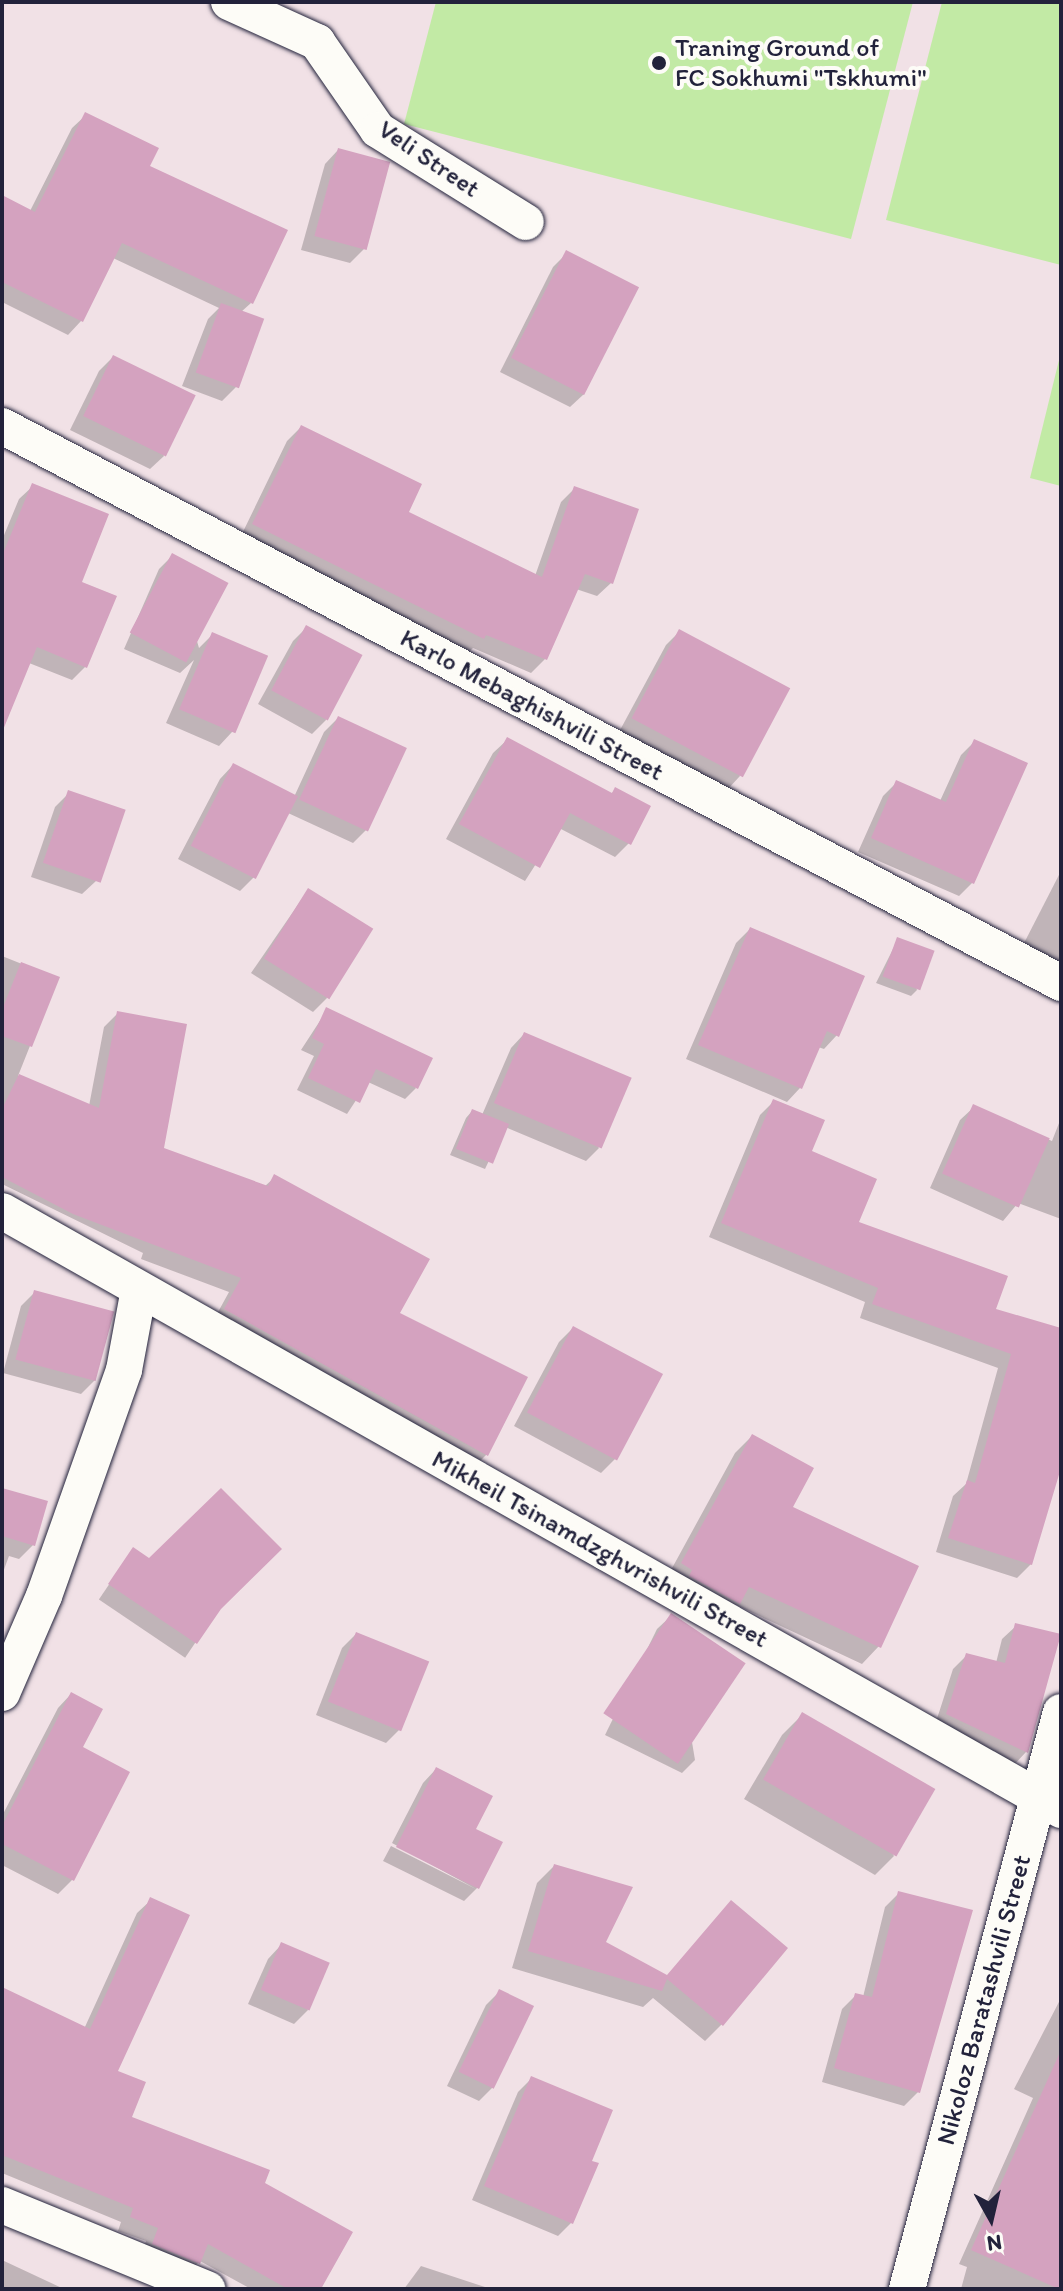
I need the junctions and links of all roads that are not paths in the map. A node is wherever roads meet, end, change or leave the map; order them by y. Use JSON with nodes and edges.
{"nodes":[{"id":1,"x":229,"y":2,"type":"edge"},
{"id":2,"x":526,"y":222,"type":"dead end"},
{"id":3,"x":2,"y":426,"type":"edge"},
{"id":4,"x":1061,"y":983,"type":"edge"},
{"id":5,"x":2,"y":1211,"type":"edge"},
{"id":6,"x":139,"y":1289,"type":"junction"},
{"id":7,"x":2,"y":1693,"type":"edge"},
{"id":8,"x":1061,"y":1712,"type":"edge"},
{"id":9,"x":1050,"y":1803,"type":"edge"},
{"id":10,"x":2,"y":2205,"type":"edge"},
{"id":11,"x":207,"y":2289,"type":"edge"},
{"id":12,"x":907,"y":2289,"type":"edge"}],
"edges":[{"from":1,"to":2,"type":"street","name":"Veli Street"},
{"from":3,"to":4,"type":"street","name":"Karlo Mebaghishvili Street"},
{"from":5,"to":6,"type":"street","name":"Mikheil Tsinamdzghvrishvili Street"},
{"from":6,"to":7,"type":"street"},
{"from":6,"to":9,"type":"street","name":"Mikheil Tsinamdzghvrishvili Street"},
{"from":8,"to":9,"type":"street","name":"Nikoloz Baratashvili Street"},
{"from":9,"to":12,"type":"street","name":"Nikoloz Baratashvili Street"},
{"from":10,"to":11,"type":"street"}]}
